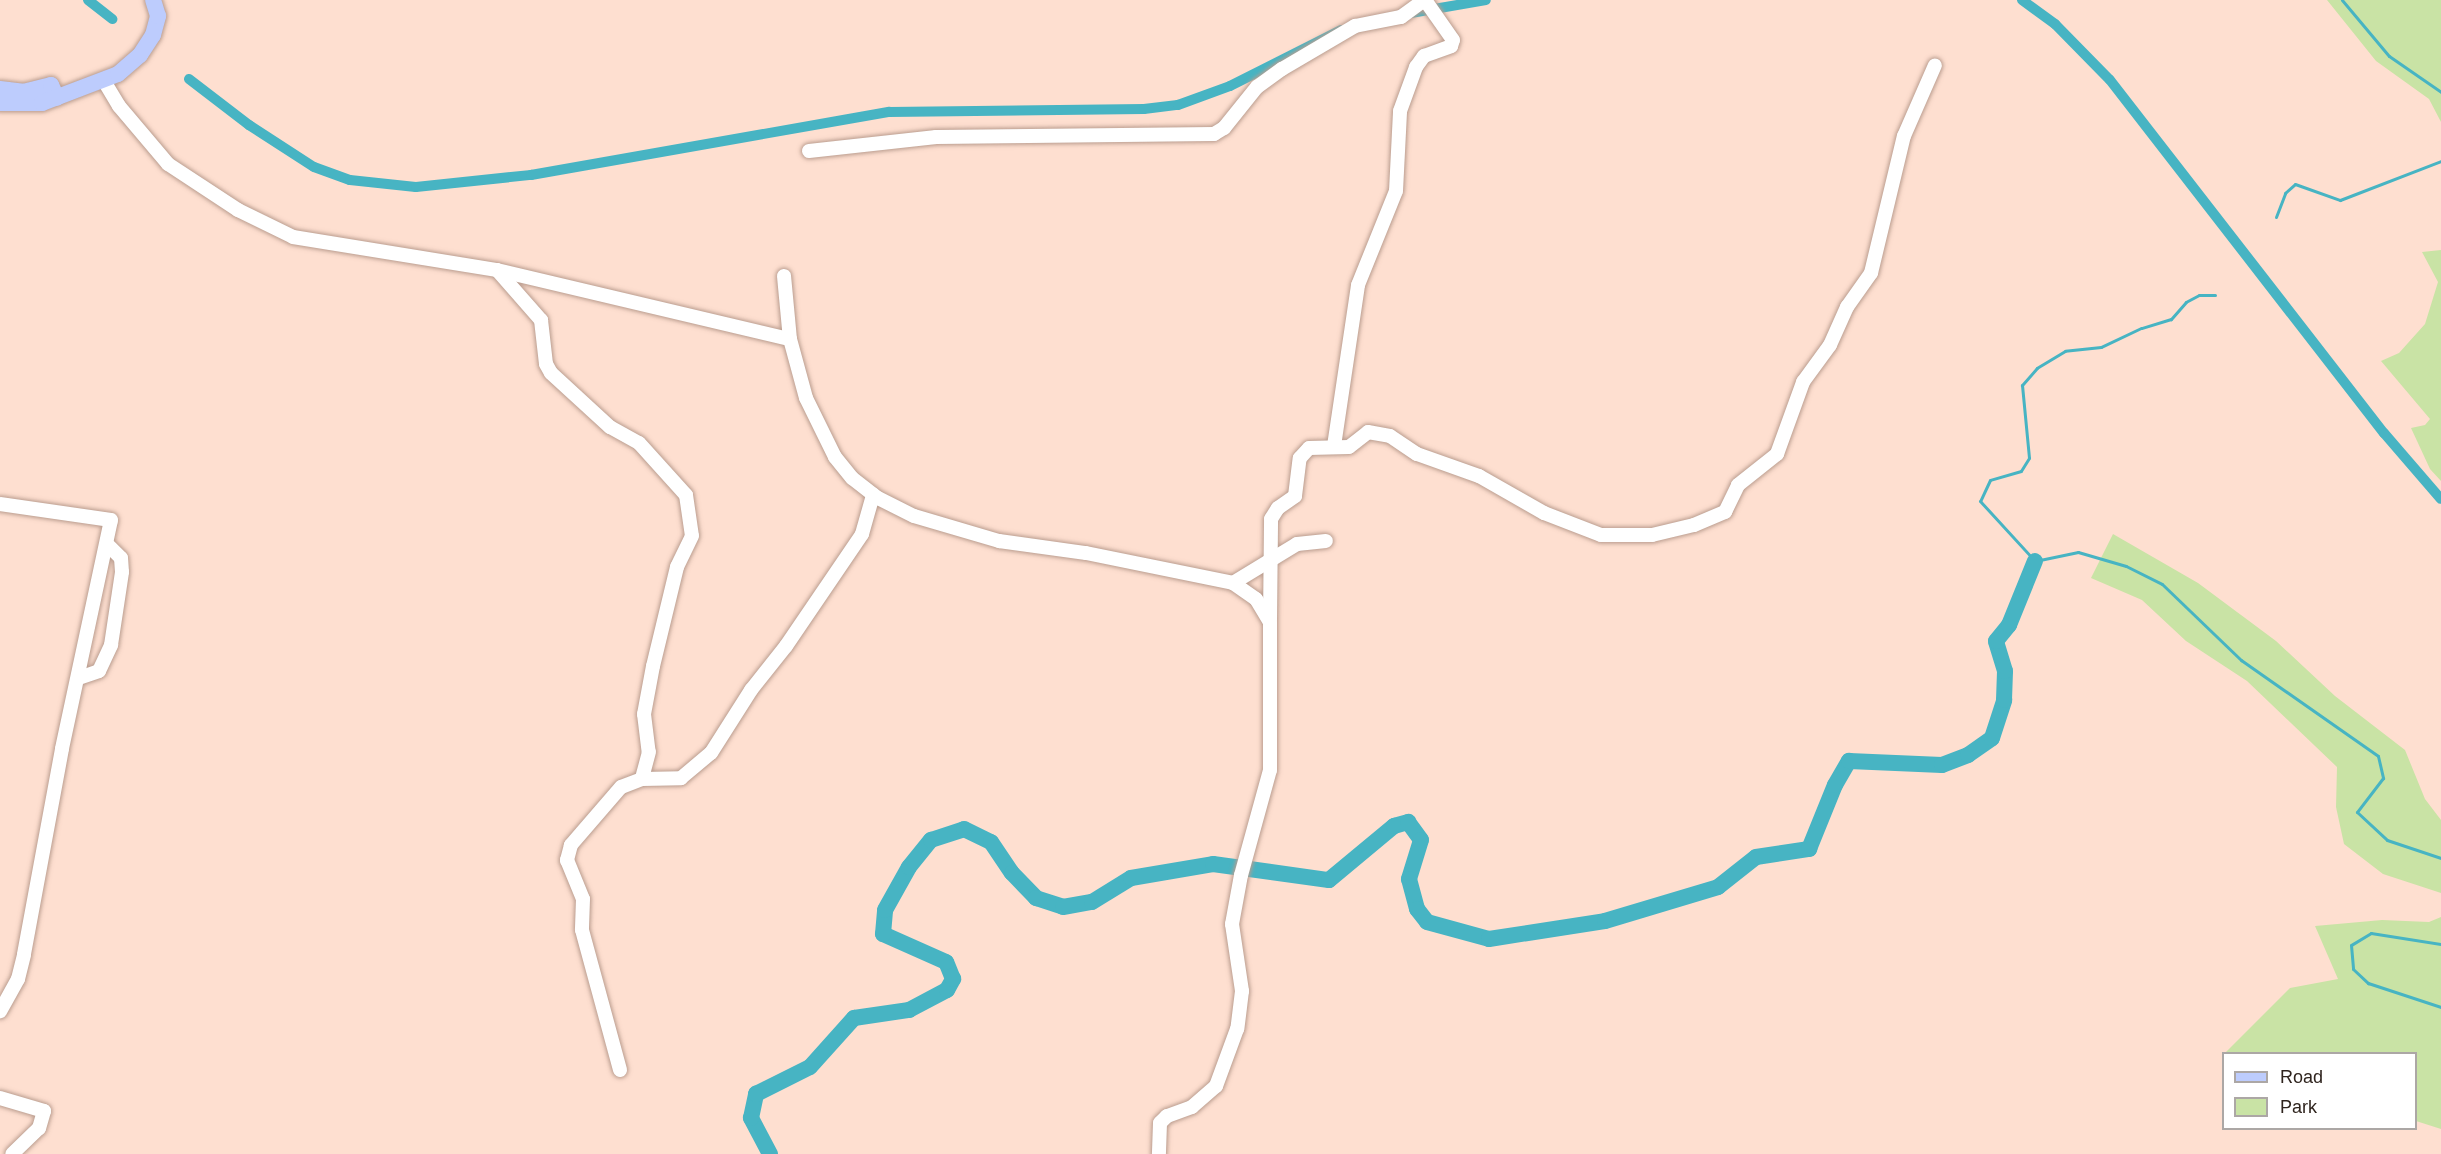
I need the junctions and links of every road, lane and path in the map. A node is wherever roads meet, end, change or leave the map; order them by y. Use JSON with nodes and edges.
{"nodes":[{"id":1,"x":153,"y":0,"type":"edge"},
{"id":2,"x":1424,"y":0,"type":"edge"},
{"id":3,"x":1935,"y":65,"type":"dead end"},
{"id":4,"x":104,"y":81,"type":"junction"},
{"id":5,"x":0,"y":89,"type":"edge"},
{"id":6,"x":54,"y":91,"type":"junction"},
{"id":7,"x":0,"y":103,"type":"edge"},
{"id":8,"x":809,"y":151,"type":"dead end"},
{"id":9,"x":498,"y":270,"type":"junction"},
{"id":10,"x":784,"y":276,"type":"dead end"},
{"id":11,"x":790,"y":339,"type":"junction"},
{"id":12,"x":1334,"y":446,"type":"junction"},
{"id":13,"x":873,"y":495,"type":"junction"},
{"id":14,"x":0,"y":504,"type":"edge"},
{"id":15,"x":1326,"y":541,"type":"dead end"},
{"id":16,"x":107,"y":544,"type":"junction"},
{"id":17,"x":1271,"y":560,"type":"junction"},
{"id":18,"x":1233,"y":583,"type":"junction"},
{"id":19,"x":1270,"y":622,"type":"junction"},
{"id":20,"x":79,"y":678,"type":"junction"},
{"id":21,"x":642,"y":779,"type":"junction"},
{"id":22,"x":0,"y":1011,"type":"edge"},
{"id":23,"x":620,"y":1070,"type":"dead end"},
{"id":24,"x":0,"y":1098,"type":"edge"},
{"id":25,"x":12,"y":1154,"type":"edge"},
{"id":26,"x":1159,"y":1154,"type":"edge"}],
"edges":[{"from":1,"to":4,"type":"main road"},
{"from":2,"to":8,"type":"street"},
{"from":2,"to":12,"type":"street"},
{"from":3,"to":12,"type":"street"},
{"from":4,"to":6,"type":"main road"},
{"from":4,"to":9,"type":"street"},
{"from":5,"to":6,"type":"main road"},
{"from":6,"to":7,"type":"main road"},
{"from":9,"to":11,"type":"street"},
{"from":9,"to":21,"type":"street"},
{"from":10,"to":11,"type":"street"},
{"from":11,"to":13,"type":"street"},
{"from":12,"to":17,"type":"street"},
{"from":13,"to":18,"type":"street"},
{"from":13,"to":21,"type":"street"},
{"from":14,"to":16,"type":"street"},
{"from":15,"to":17,"type":"street"},
{"from":16,"to":20,"type":"street"},
{"from":16,"to":20,"type":"street"},
{"from":17,"to":18,"type":"street"},
{"from":17,"to":19,"type":"street"},
{"from":18,"to":19,"type":"street"},
{"from":19,"to":26,"type":"street"},
{"from":20,"to":22,"type":"street"},
{"from":21,"to":23,"type":"street"},
{"from":24,"to":25,"type":"street"}]}
